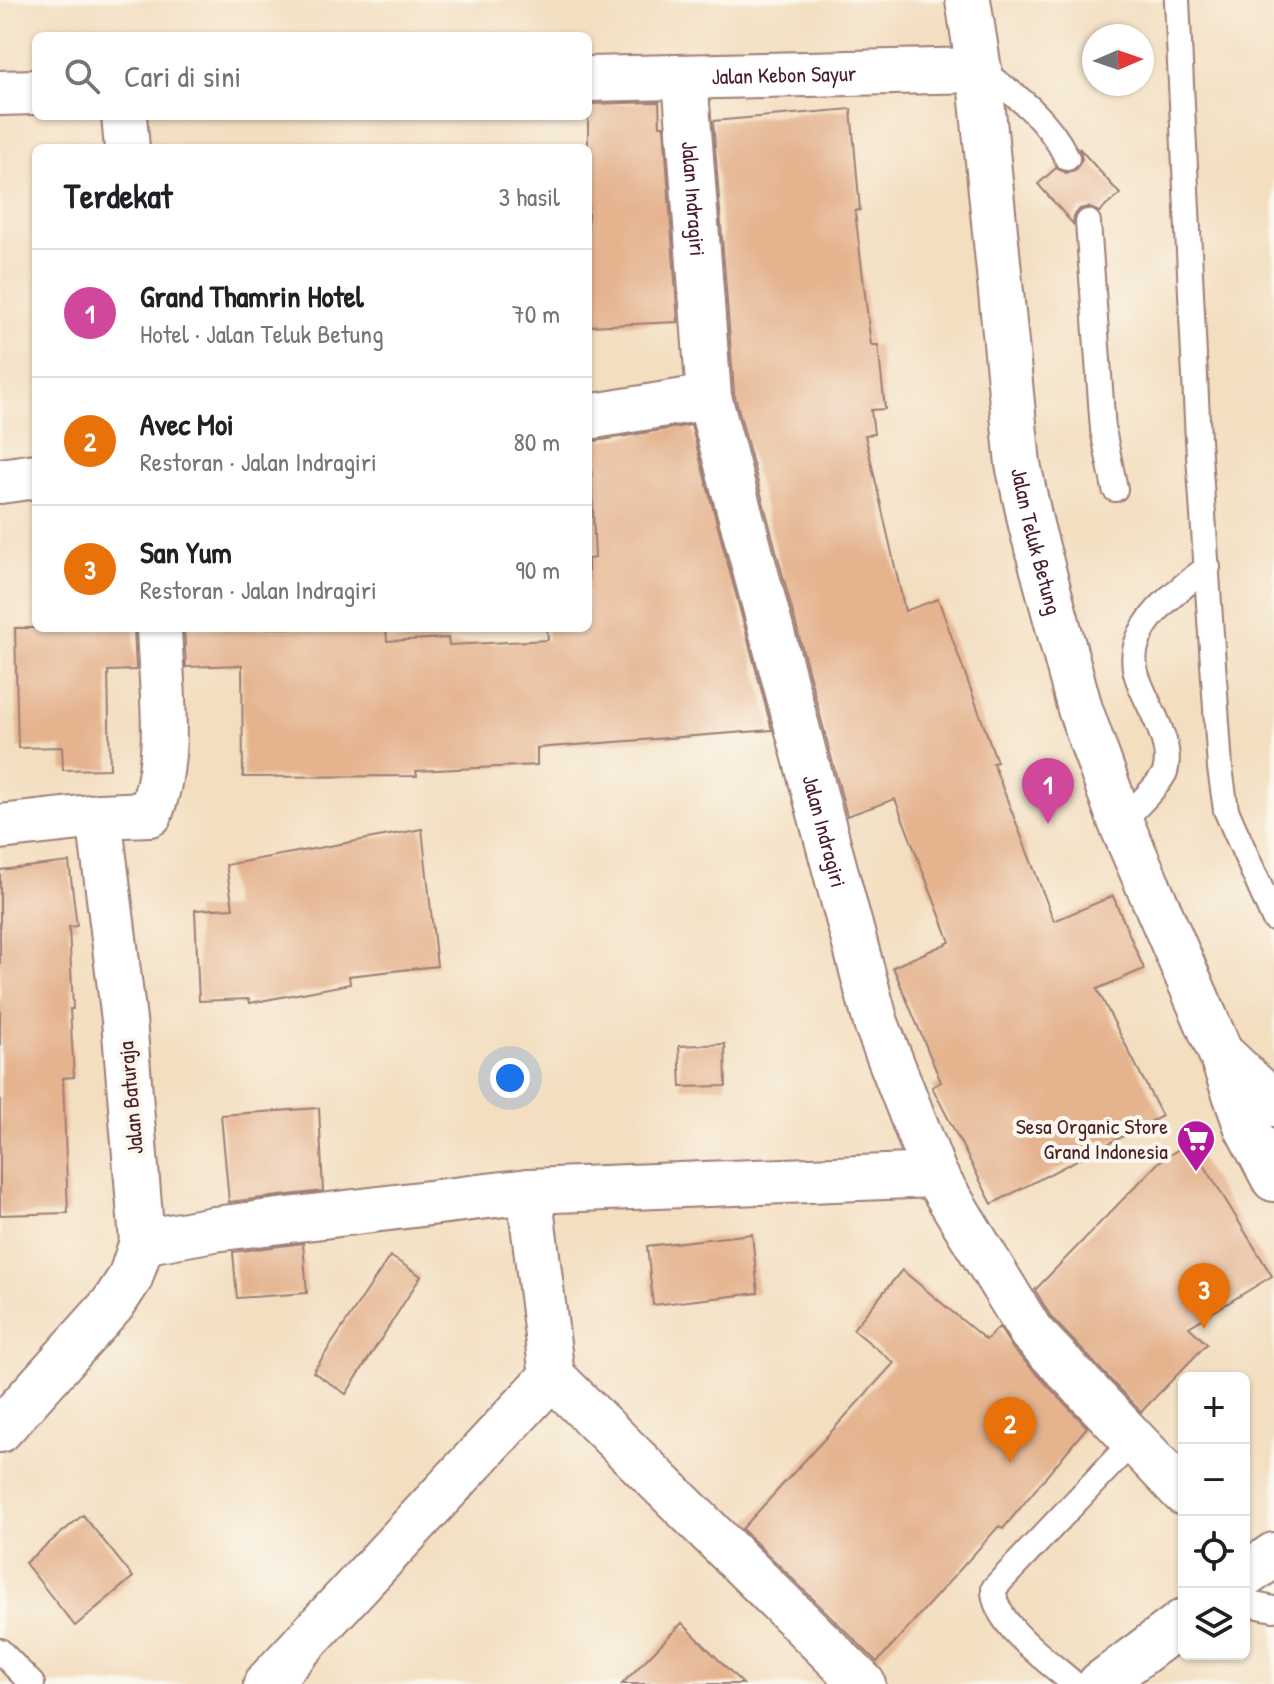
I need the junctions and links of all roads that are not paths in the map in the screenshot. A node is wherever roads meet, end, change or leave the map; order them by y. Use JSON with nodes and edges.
{"nodes":[{"id":1,"x":968,"y":0,"type":"edge"},
{"id":2,"x":1177,"y":0,"type":"edge"},
{"id":3,"x":979,"y":70,"type":"junction"},
{"id":4,"x":685,"y":77,"type":"junction"},
{"id":5,"x":592,"y":79,"type":"edge"},
{"id":6,"x":32,"y":92,"type":"edge"},
{"id":7,"x":0,"y":93,"type":"edge"},
{"id":8,"x":124,"y":120,"type":"edge"},
{"id":9,"x":127,"y":144,"type":"edge"},
{"id":10,"x":1067,"y":158,"type":"dead end"},
{"id":11,"x":1088,"y":222,"type":"dead end"},
{"id":12,"x":709,"y":397,"type":"junction"},
{"id":13,"x":592,"y":416,"type":"edge"},
{"id":14,"x":32,"y":477,"type":"edge"},
{"id":15,"x":0,"y":481,"type":"edge"},
{"id":16,"x":1115,"y":489,"type":"dead end"},
{"id":17,"x":1208,"y":567,"type":"junction"},
{"id":18,"x":159,"y":632,"type":"edge"},
{"id":19,"x":99,"y":816,"type":"junction"},
{"id":20,"x":1121,"y":823,"type":"junction"},
{"id":21,"x":0,"y":827,"type":"edge"},
{"id":22,"x":1274,"y":919,"type":"edge"},
{"id":23,"x":1221,"y":1054,"type":"junction"},
{"id":24,"x":1274,"y":1104,"type":"edge"},
{"id":25,"x":935,"y":1175,"type":"junction"},
{"id":26,"x":1274,"y":1179,"type":"edge"},
{"id":27,"x":529,"y":1191,"type":"junction"},
{"id":28,"x":142,"y":1242,"type":"junction"},
{"id":29,"x":552,"y":1376,"type":"junction"},
{"id":30,"x":0,"y":1430,"type":"edge"},
{"id":31,"x":1134,"y":1440,"type":"junction"},
{"id":32,"x":1178,"y":1487,"type":"edge"},
{"id":33,"x":1252,"y":1572,"type":"edge"},
{"id":34,"x":1274,"y":1609,"type":"edge"},
{"id":35,"x":1178,"y":1626,"type":"edge"},
{"id":36,"x":0,"y":1651,"type":"edge"},
{"id":37,"x":32,"y":1684,"type":"edge"},
{"id":38,"x":266,"y":1684,"type":"edge"},
{"id":39,"x":863,"y":1684,"type":"edge"},
{"id":40,"x":1074,"y":1684,"type":"edge"},
{"id":41,"x":1100,"y":1684,"type":"edge"}],
"edges":[{"from":1,"to":3,"type":"street","name":"Jalan Teluk Betung"},
{"from":2,"to":17,"type":"lane"},
{"from":3,"to":4,"type":"street","name":"Jalan Kebon Sayur"},
{"from":3,"to":10,"type":"lane"},
{"from":3,"to":20,"type":"street","name":"Jalan Teluk Betung"},
{"from":4,"to":5,"type":"street","name":"Jalan Kebon Sayur"},
{"from":4,"to":12,"type":"street","name":"Jalan Indragiri"},
{"from":6,"to":7,"type":"street"},
{"from":8,"to":9,"type":"street"},
{"from":11,"to":16,"type":"lane"},
{"from":12,"to":13,"type":"street"},
{"from":12,"to":25,"type":"street","name":"Jalan Indragiri"},
{"from":14,"to":15,"type":"street"},
{"from":17,"to":20,"type":"lane"},
{"from":17,"to":22,"type":"lane"},
{"from":18,"to":19,"type":"street"},
{"from":19,"to":21,"type":"street"},
{"from":19,"to":28,"type":"street","name":"Jalan Baturaja"},
{"from":20,"to":23,"type":"street","name":"Jalan Teluk Betung"},
{"from":23,"to":24,"type":"street","name":"Jalan Teluk Betung"},
{"from":23,"to":26,"type":"street","name":"Jalan Teluk Betung"},
{"from":25,"to":27,"type":"street"},
{"from":25,"to":31,"type":"street","name":"Jalan Indragiri"},
{"from":27,"to":28,"type":"street"},
{"from":27,"to":29,"type":"street"},
{"from":28,"to":30,"type":"street","name":"Jalan Baturaja"},
{"from":29,"to":38,"type":"street"},
{"from":29,"to":39,"type":"street"},
{"from":31,"to":32,"type":"street","name":"Jalan Indragiri"},
{"from":31,"to":40,"type":"lane"},
{"from":33,"to":34,"type":"lane"},
{"from":35,"to":41,"type":"street"},
{"from":36,"to":37,"type":"lane"}]}
